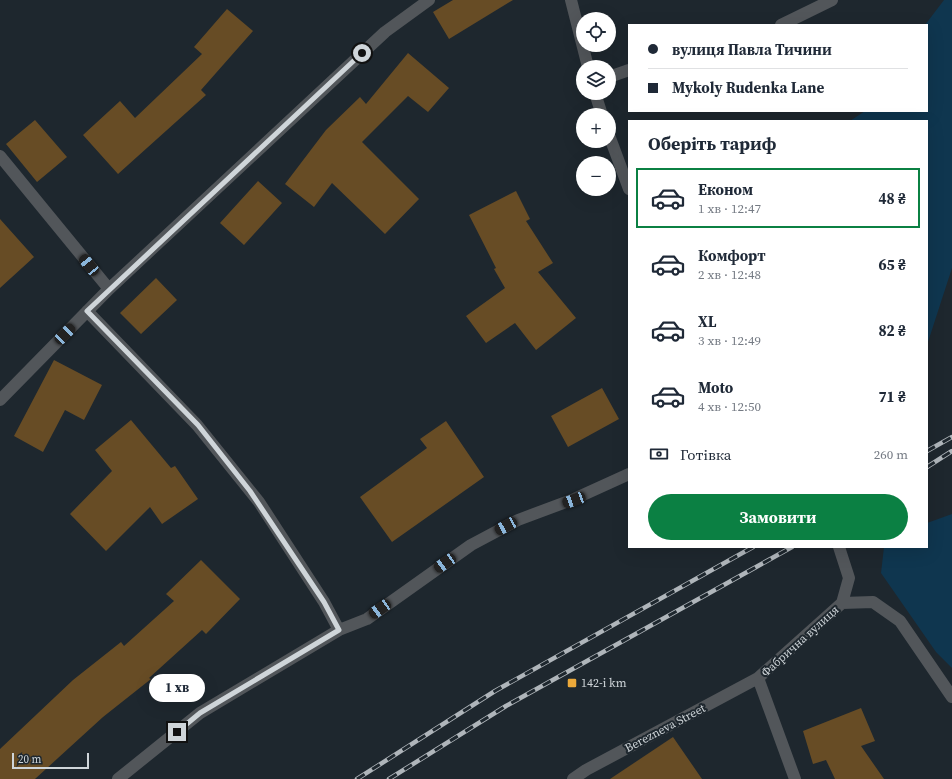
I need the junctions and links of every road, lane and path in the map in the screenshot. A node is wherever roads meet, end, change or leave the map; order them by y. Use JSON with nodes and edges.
{"nodes":[{"id":1,"x":429,"y":0,"type":"edge"},
{"id":2,"x":571,"y":0,"type":"edge"},
{"id":3,"x":832,"y":0,"type":"edge"},
{"id":4,"x":783,"y":24,"type":"edge"},
{"id":5,"x":586,"y":60,"type":"edge"},
{"id":6,"x":628,"y":70,"type":"edge"},
{"id":7,"x":616,"y":75,"type":"edge"},
{"id":8,"x":614,"y":148,"type":"edge"},
{"id":9,"x":0,"y":156,"type":"edge"},
{"id":10,"x":628,"y":186,"type":"edge"},
{"id":11,"x":109,"y":289,"type":"junction"},
{"id":12,"x":87,"y":311,"type":"junction"},
{"id":13,"x":0,"y":400,"type":"edge"},
{"id":14,"x":628,"y":474,"type":"edge"},
{"id":15,"x":839,"y":548,"type":"edge"},
{"id":16,"x":842,"y":603,"type":"junction"},
{"id":17,"x":339,"y":630,"type":"junction"},
{"id":18,"x":758,"y":678,"type":"junction"},
{"id":19,"x":952,"y":697,"type":"edge"},
{"id":20,"x":118,"y":779,"type":"edge"},
{"id":21,"x":574,"y":779,"type":"edge"},
{"id":22,"x":795,"y":779,"type":"edge"}],
"edges":[{"from":1,"to":11,"type":"street"},
{"from":2,"to":5,"type":"street"},
{"from":3,"to":4,"type":"street"},
{"from":6,"to":7,"type":"street"},
{"from":8,"to":10,"type":"street"},
{"from":9,"to":11,"type":"street"},
{"from":11,"to":12,"type":"street"},
{"from":12,"to":13,"type":"street"},
{"from":12,"to":17,"type":"street"},
{"from":14,"to":17,"type":"street"},
{"from":15,"to":16,"type":"street","name":"Фабрична вулиця"},
{"from":16,"to":18,"type":"street","name":"Фабрична вулиця"},
{"from":16,"to":19,"type":"street"},
{"from":17,"to":20,"type":"street"},
{"from":18,"to":21,"type":"street","name":"Berezneva Street"},
{"from":18,"to":22,"type":"street","name":"Фабрична вулиця"}]}
